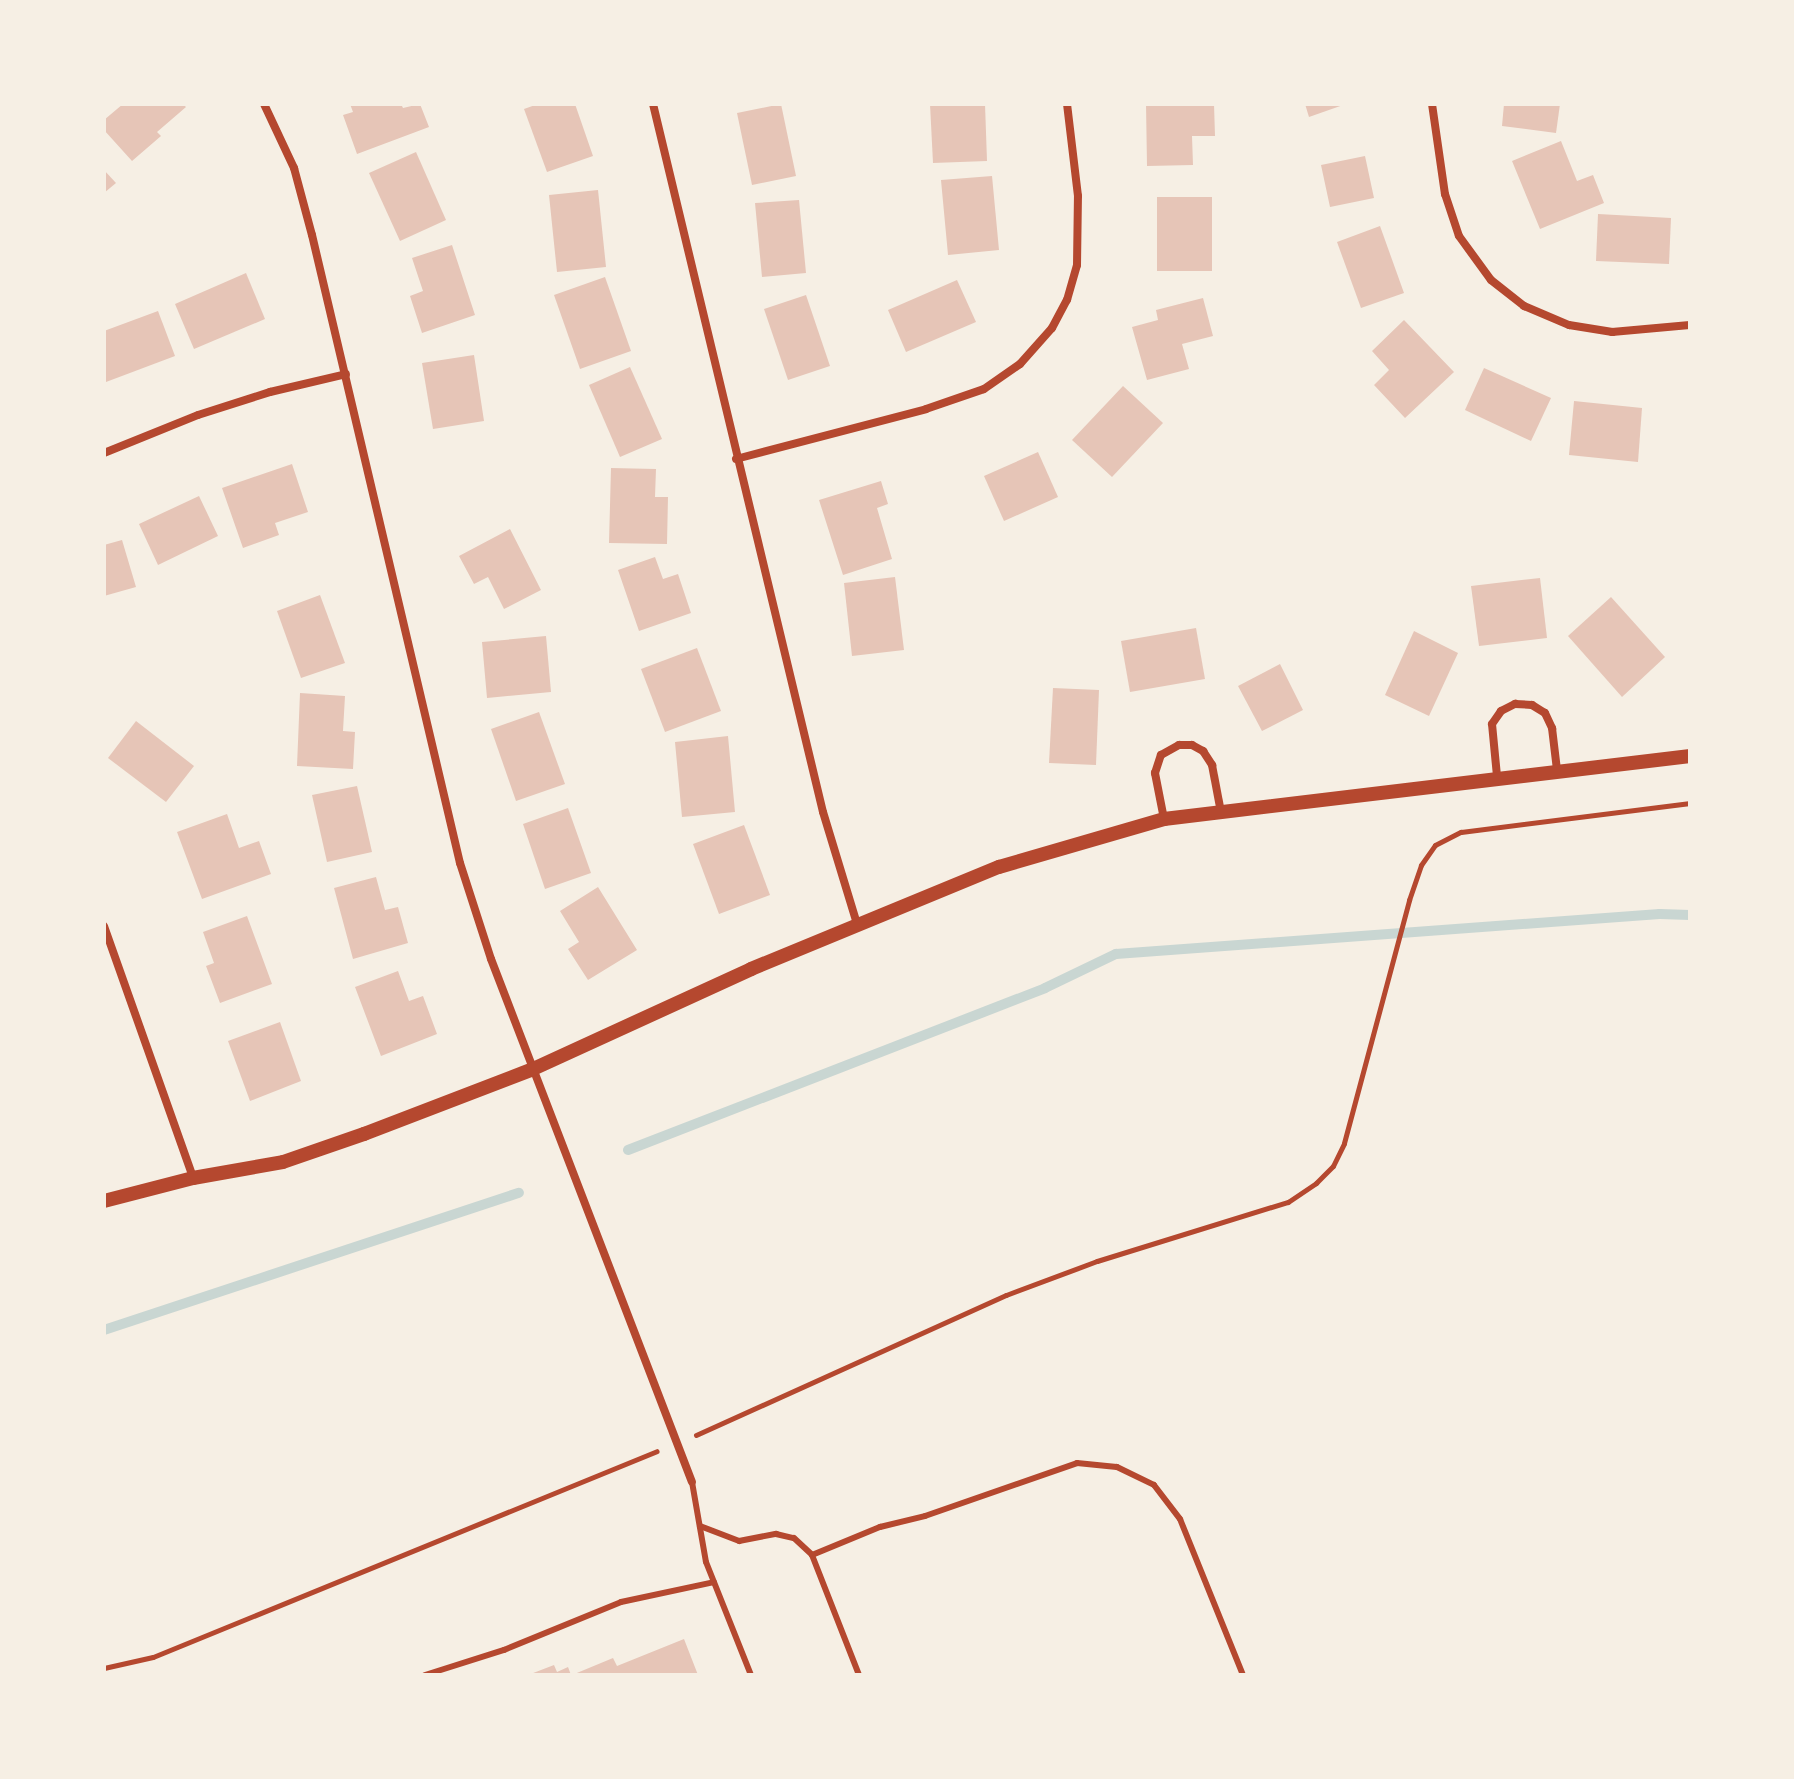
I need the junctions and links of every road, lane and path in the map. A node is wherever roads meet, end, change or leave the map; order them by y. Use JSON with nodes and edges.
{"nodes":[{"id":1,"x":264,"y":104,"type":"edge"},
{"id":2,"x":653,"y":104,"type":"edge"},
{"id":3,"x":1067,"y":104,"type":"edge"},
{"id":4,"x":1432,"y":104,"type":"edge"},
{"id":5,"x":1690,"y":325,"type":"edge"},
{"id":6,"x":346,"y":374,"type":"junction"},
{"id":7,"x":104,"y":453,"type":"edge"},
{"id":8,"x":736,"y":459,"type":"junction"},
{"id":9,"x":1690,"y":756,"type":"edge"},
{"id":10,"x":1557,"y":770,"type":"junction"},
{"id":11,"x":1497,"y":776,"type":"junction"},
{"id":12,"x":1690,"y":803,"type":"edge"},
{"id":13,"x":1221,"y":812,"type":"junction"},
{"id":14,"x":1164,"y":819,"type":"junction"},
{"id":15,"x":857,"y":924,"type":"junction"},
{"id":16,"x":104,"y":926,"type":"edge"},
{"id":17,"x":533,"y":1069,"type":"junction"},
{"id":18,"x":193,"y":1178,"type":"junction"},
{"id":19,"x":104,"y":1201,"type":"edge"},
{"id":20,"x":677,"y":1443,"type":"junction"},
{"id":21,"x":692,"y":1482,"type":"joint"},
{"id":22,"x":700,"y":1526,"type":"junction"},
{"id":23,"x":812,"y":1555,"type":"junction"},
{"id":24,"x":714,"y":1582,"type":"junction"},
{"id":25,"x":104,"y":1668,"type":"edge"},
{"id":26,"x":425,"y":1675,"type":"edge"},
{"id":27,"x":751,"y":1675,"type":"edge"},
{"id":28,"x":859,"y":1675,"type":"edge"},
{"id":29,"x":1243,"y":1675,"type":"edge"}],
"edges":[{"from":1,"to":6,"type":"street"},
{"from":2,"to":8,"type":"street"},
{"from":3,"to":8,"type":"street"},
{"from":4,"to":5,"type":"street"},
{"from":6,"to":7,"type":"street"},
{"from":6,"to":17,"type":"street"},
{"from":8,"to":15,"type":"street"},
{"from":9,"to":10,"type":"street"},
{"from":10,"to":11,"type":"street"},
{"from":10,"to":11,"type":"street"},
{"from":11,"to":13,"type":"street"},
{"from":12,"to":20,"type":"path"},
{"from":13,"to":14,"type":"street"},
{"from":13,"to":14,"type":"street"},
{"from":14,"to":15,"type":"street"},
{"from":15,"to":17,"type":"street"},
{"from":16,"to":18,"type":"street"},
{"from":17,"to":18,"type":"street"},
{"from":17,"to":20,"type":"street"},
{"from":18,"to":19,"type":"street"},
{"from":20,"to":21,"type":"street"},
{"from":20,"to":25,"type":"path"},
{"from":21,"to":22,"type":"lane"},
{"from":22,"to":23,"type":"lane"},
{"from":22,"to":24,"type":"lane"},
{"from":23,"to":28,"type":"lane"},
{"from":23,"to":29,"type":"lane"},
{"from":24,"to":26,"type":"lane"},
{"from":24,"to":27,"type":"lane"}]}
